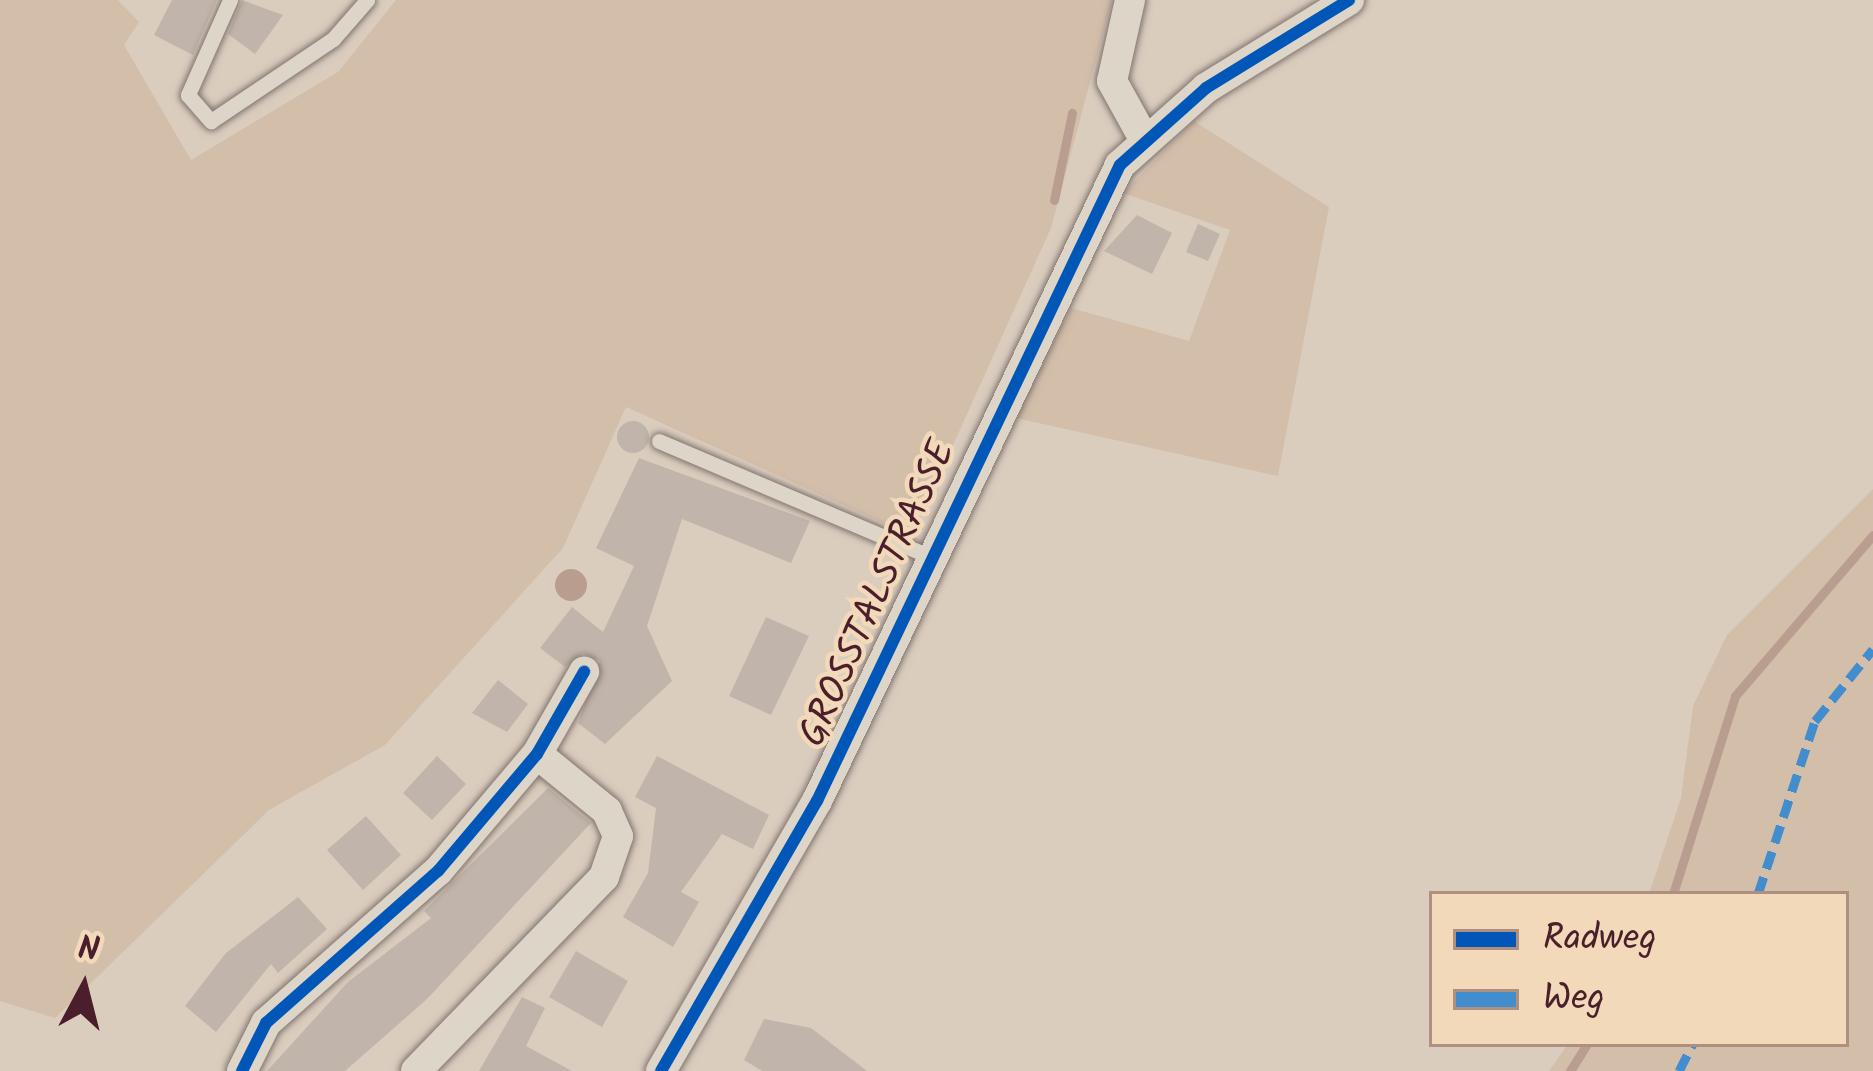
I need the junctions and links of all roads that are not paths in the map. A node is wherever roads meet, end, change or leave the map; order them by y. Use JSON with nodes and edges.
{"nodes":[{"id":1,"x":230,"y":0,"type":"edge"},
{"id":2,"x":367,"y":0,"type":"edge"},
{"id":3,"x":1130,"y":0,"type":"edge"},
{"id":4,"x":1349,"y":0,"type":"edge"},
{"id":5,"x":1144,"y":139,"type":"junction"},
{"id":6,"x":659,"y":441,"type":"dead end"},
{"id":7,"x":926,"y":555,"type":"junction"},
{"id":8,"x":584,"y":673,"type":"dead end"},
{"id":9,"x":537,"y":754,"type":"junction"},
{"id":10,"x":242,"y":1071,"type":"edge"},
{"id":11,"x":416,"y":1071,"type":"edge"},
{"id":12,"x":661,"y":1071,"type":"edge"}],
"edges":[{"from":1,"to":2,"type":"lane"},
{"from":3,"to":5,"type":"street"},
{"from":4,"to":5,"type":"street"},
{"from":5,"to":7,"type":"street","name":"GROSSTALSTRASSE"},
{"from":6,"to":7,"type":"lane"},
{"from":7,"to":12,"type":"street","name":"GROSSTALSTRASSE"},
{"from":8,"to":9,"type":"street"},
{"from":9,"to":10,"type":"street"},
{"from":9,"to":11,"type":"street"}]}
